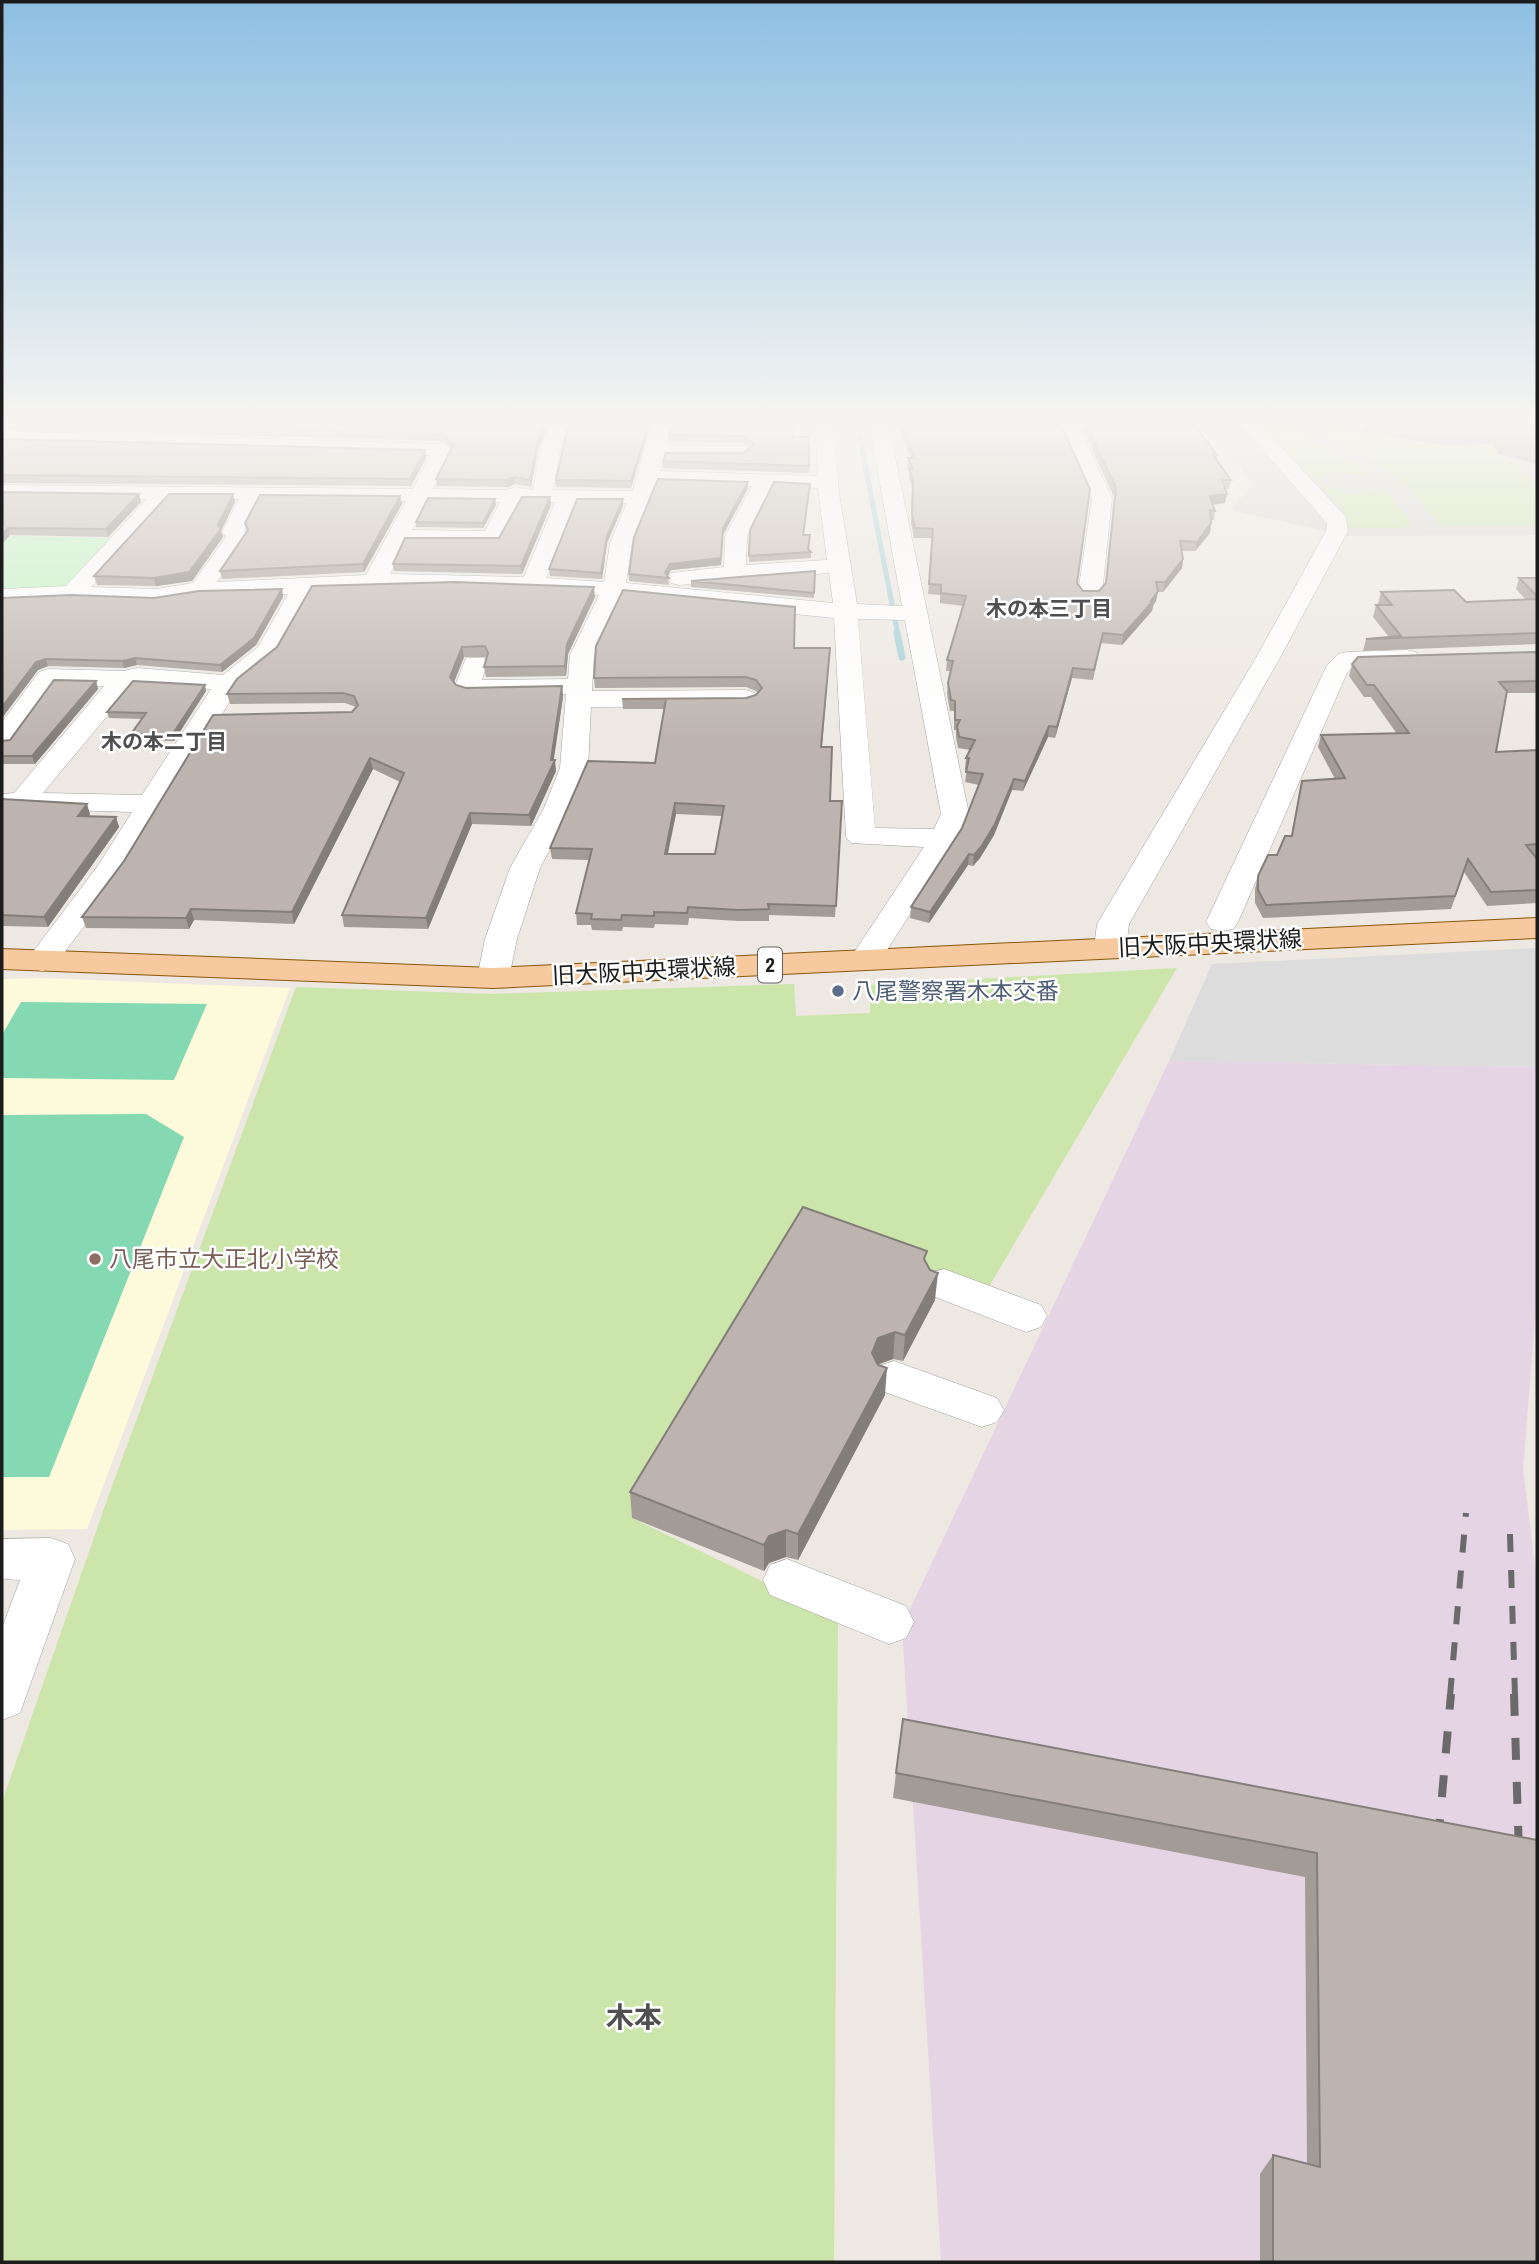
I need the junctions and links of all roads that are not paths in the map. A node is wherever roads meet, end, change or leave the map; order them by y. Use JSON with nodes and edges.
{"nodes":[{"id":1,"x":132,"y":529,"type":"edge"},
{"id":2,"x":235,"y":529,"type":"edge"},
{"id":3,"x":402,"y":529,"type":"edge"},
{"id":4,"x":497,"y":529,"type":"edge"},
{"id":5,"x":555,"y":529,"type":"edge"},
{"id":6,"x":627,"y":529,"type":"edge"},
{"id":7,"x":738,"y":529,"type":"edge"},
{"id":8,"x":835,"y":529,"type":"edge"},
{"id":9,"x":896,"y":529,"type":"edge"},
{"id":10,"x":1098,"y":529,"type":"edge"},
{"id":11,"x":1337,"y":529,"type":"edge"},
{"id":12,"x":398,"y":536,"type":"junction"},
{"id":13,"x":839,"y":566,"type":"junction"},
{"id":14,"x":736,"y":572,"type":"junction"},
{"id":15,"x":374,"y":582,"type":"junction"},
{"id":16,"x":532,"y":584,"type":"junction"},
{"id":17,"x":304,"y":586,"type":"junction"},
{"id":18,"x":201,"y":589,"type":"junction"},
{"id":19,"x":618,"y":589,"type":"junction"},
{"id":20,"x":74,"y":593,"type":"junction"},
{"id":21,"x":1090,"y":593,"type":"edge"},
{"id":22,"x":2,"y":596,"type":"edge"},
{"id":23,"x":846,"y":612,"type":"junction"},
{"id":24,"x":914,"y":613,"type":"junction"},
{"id":25,"x":1426,"y":657,"type":"edge"},
{"id":26,"x":475,"y":663,"type":"edge"},
{"id":27,"x":124,"y":679,"type":"junction"},
{"id":28,"x":229,"y":683,"type":"junction"},
{"id":29,"x":579,"y":692,"type":"junction"},
{"id":30,"x":746,"y":698,"type":"edge"},
{"id":31,"x":14,"y":704,"type":"edge"},
{"id":32,"x":234,"y":714,"type":"edge"},
{"id":33,"x":206,"y":715,"type":"junction"},
{"id":34,"x":2,"y":740,"type":"edge"},
{"id":35,"x":11,"y":802,"type":"edge"},
{"id":36,"x":152,"y":804,"type":"junction"},
{"id":37,"x":944,"y":838,"type":"junction"},
{"id":38,"x":1222,"y":922,"type":"dead end"},
{"id":39,"x":1537,"y":929,"type":"edge"},
{"id":40,"x":1110,"y":948,"type":"junction"},
{"id":41,"x":2,"y":959,"type":"edge"},
{"id":42,"x":865,"y":960,"type":"junction"},
{"id":43,"x":42,"y":961,"type":"junction"},
{"id":44,"x":493,"y":978,"type":"junction"},
{"id":45,"x":944,"y":1284,"type":"dead end"},
{"id":46,"x":1026,"y":1316,"type":"dead end"},
{"id":47,"x":894,"y":1378,"type":"dead end"},
{"id":48,"x":982,"y":1410,"type":"dead end"},
{"id":49,"x":2,"y":1559,"type":"edge"},
{"id":50,"x":787,"y":1580,"type":"dead end"},
{"id":51,"x":889,"y":1622,"type":"dead end"},
{"id":52,"x":2,"y":1696,"type":"edge"}],
"edges":[{"from":1,"to":20,"type":"street"},
{"from":2,"to":18,"type":"street"},
{"from":3,"to":12,"type":"street"},
{"from":4,"to":12,"type":"street"},
{"from":5,"to":16,"type":"street"},
{"from":6,"to":19,"type":"street"},
{"from":7,"to":14,"type":"street"},
{"from":8,"to":13,"type":"street"},
{"from":9,"to":24,"type":"street"},
{"from":10,"to":21,"type":"street"},
{"from":11,"to":40,"type":"street"},
{"from":12,"to":15,"type":"street"},
{"from":13,"to":14,"type":"street"},
{"from":13,"to":23,"type":"street"},
{"from":14,"to":19,"type":"street"},
{"from":15,"to":16,"type":"street"},
{"from":15,"to":17,"type":"street"},
{"from":16,"to":19,"type":"street"},
{"from":17,"to":18,"type":"street"},
{"from":17,"to":28,"type":"street"},
{"from":18,"to":20,"type":"street"},
{"from":19,"to":23,"type":"street"},
{"from":19,"to":29,"type":"street"},
{"from":20,"to":22,"type":"street"},
{"from":23,"to":24,"type":"street"},
{"from":23,"to":37,"type":"street"},
{"from":24,"to":37,"type":"street"},
{"from":25,"to":38,"type":"street"},
{"from":26,"to":29,"type":"street"},
{"from":27,"to":28,"type":"street"},
{"from":27,"to":31,"type":"street"},
{"from":27,"to":35,"type":"street"},
{"from":28,"to":33,"type":"street"},
{"from":29,"to":30,"type":"street"},
{"from":29,"to":44,"type":"street"},
{"from":31,"to":34,"type":"street"},
{"from":32,"to":33,"type":"street"},
{"from":33,"to":36,"type":"street"},
{"from":35,"to":36,"type":"street"},
{"from":36,"to":43,"type":"street"},
{"from":37,"to":42,"type":"street"},
{"from":39,"to":40,"type":"main road","name":"旧大阪中央環状線","number":"2"},
{"from":40,"to":42,"type":"main road","name":"旧大阪中央環状線","number":"2"},
{"from":41,"to":43,"type":"main road","name":"旧大阪中央環状線","number":"2"},
{"from":42,"to":44,"type":"main road","name":"旧大阪中央環状線","number":"2"},
{"from":43,"to":44,"type":"main road","name":"旧大阪中央環状線","number":"2"},
{"from":45,"to":46,"type":"street"},
{"from":47,"to":48,"type":"street"},
{"from":49,"to":52,"type":"street"},
{"from":50,"to":51,"type":"street"}]}
